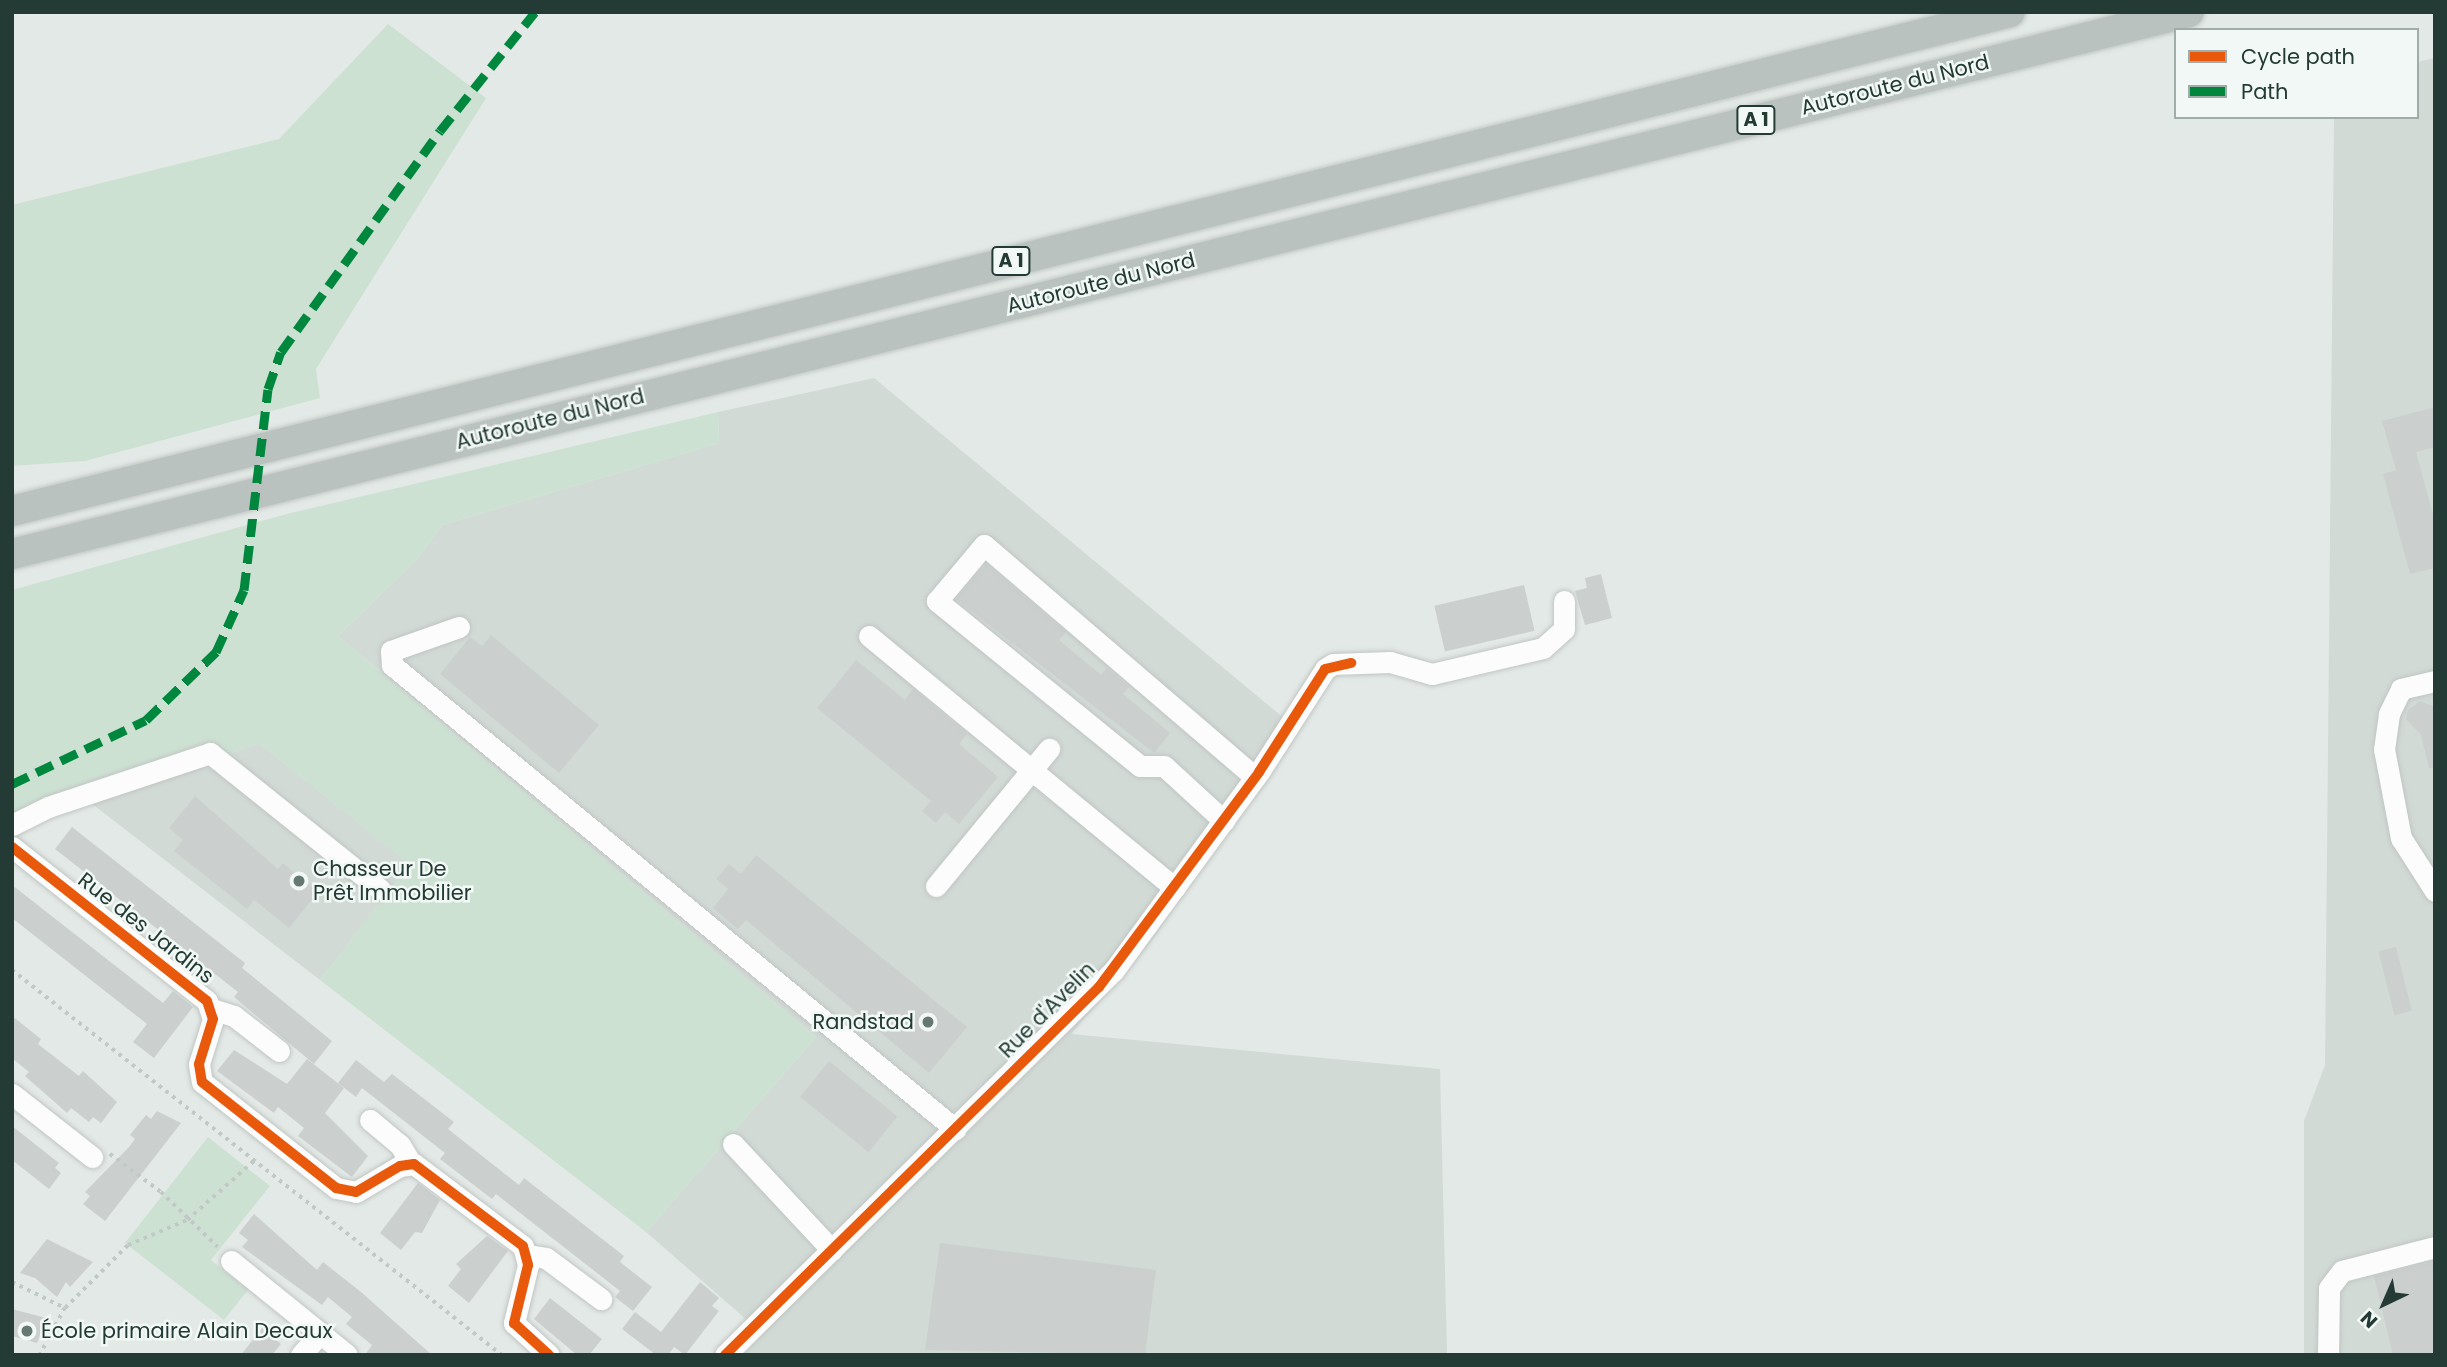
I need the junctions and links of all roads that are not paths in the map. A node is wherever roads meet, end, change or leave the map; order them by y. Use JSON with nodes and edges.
{"nodes":[{"id":1,"x":2010,"y":12,"type":"edge"},
{"id":2,"x":2189,"y":12,"type":"edge"},
{"id":3,"x":12,"y":511,"type":"edge"},
{"id":4,"x":12,"y":554,"type":"edge"},
{"id":5,"x":1564,"y":601,"type":"dead end"},
{"id":6,"x":459,"y":627,"type":"dead end"},
{"id":7,"x":869,"y":635,"type":"dead end"},
{"id":8,"x":2435,"y":681,"type":"edge"},
{"id":9,"x":1049,"y":749,"type":"dead end"},
{"id":10,"x":1032,"y":770,"type":"junction"},
{"id":11,"x":1255,"y":777,"type":"junction"},
{"id":12,"x":1224,"y":821,"type":"junction"},
{"id":13,"x":12,"y":825,"type":"edge"},
{"id":14,"x":12,"y":847,"type":"edge"},
{"id":15,"x":936,"y":886,"type":"dead end"},
{"id":16,"x":1175,"y":888,"type":"junction"},
{"id":17,"x":380,"y":889,"type":"dead end"},
{"id":18,"x":2435,"y":891,"type":"edge"},
{"id":19,"x":212,"y":1009,"type":"junction"},
{"id":20,"x":279,"y":1051,"type":"dead end"},
{"id":21,"x":12,"y":1094,"type":"edge"},
{"id":22,"x":370,"y":1120,"type":"dead end"},
{"id":23,"x":955,"y":1129,"type":"junction"},
{"id":24,"x":733,"y":1144,"type":"dead end"},
{"id":25,"x":92,"y":1157,"type":"road end"},
{"id":26,"x":411,"y":1163,"type":"junction"},
{"id":27,"x":2435,"y":1247,"type":"edge"},
{"id":28,"x":832,"y":1250,"type":"junction"},
{"id":29,"x":528,"y":1255,"type":"junction"},
{"id":30,"x":231,"y":1261,"type":"road end"},
{"id":31,"x":601,"y":1299,"type":"dead end"},
{"id":32,"x":320,"y":1333,"type":"junction"},
{"id":33,"x":301,"y":1355,"type":"edge"},
{"id":34,"x":347,"y":1355,"type":"edge"},
{"id":35,"x":549,"y":1355,"type":"edge"},
{"id":36,"x":725,"y":1355,"type":"edge"},
{"id":37,"x":2328,"y":1355,"type":"edge"}],
"edges":[{"from":1,"to":3,"type":"highway","name":"Autoroute du Nord","number":"A 1"},
{"from":2,"to":4,"type":"highway","name":"Autoroute du Nord","number":"A 1"},
{"from":5,"to":11,"type":"street","name":"Rue d'Avelin"},
{"from":6,"to":23,"type":"street"},
{"from":7,"to":10,"type":"street"},
{"from":8,"to":18,"type":"street"},
{"from":9,"to":10,"type":"street"},
{"from":10,"to":15,"type":"street"},
{"from":10,"to":16,"type":"street"},
{"from":11,"to":12,"type":"street","name":"Rue d'Avelin"},
{"from":11,"to":12,"type":"street"},
{"from":12,"to":16,"type":"street","name":"Rue d'Avelin"},
{"from":13,"to":17,"type":"street"},
{"from":14,"to":19,"type":"street","name":"Rue des Jardins"},
{"from":16,"to":23,"type":"street","name":"Rue d'Avelin"},
{"from":19,"to":20,"type":"street"},
{"from":19,"to":26,"type":"street","name":"Rue des Jardins"},
{"from":21,"to":25,"type":"street"},
{"from":22,"to":26,"type":"street"},
{"from":23,"to":28,"type":"street","name":"Rue d'Avelin"},
{"from":24,"to":28,"type":"street"},
{"from":26,"to":29,"type":"street"},
{"from":27,"to":37,"type":"street"},
{"from":28,"to":36,"type":"street","name":"Rue d'Avelin"},
{"from":29,"to":31,"type":"street"},
{"from":29,"to":35,"type":"street"},
{"from":30,"to":32,"type":"street"},
{"from":32,"to":33,"type":"street"},
{"from":32,"to":34,"type":"street"}]}
